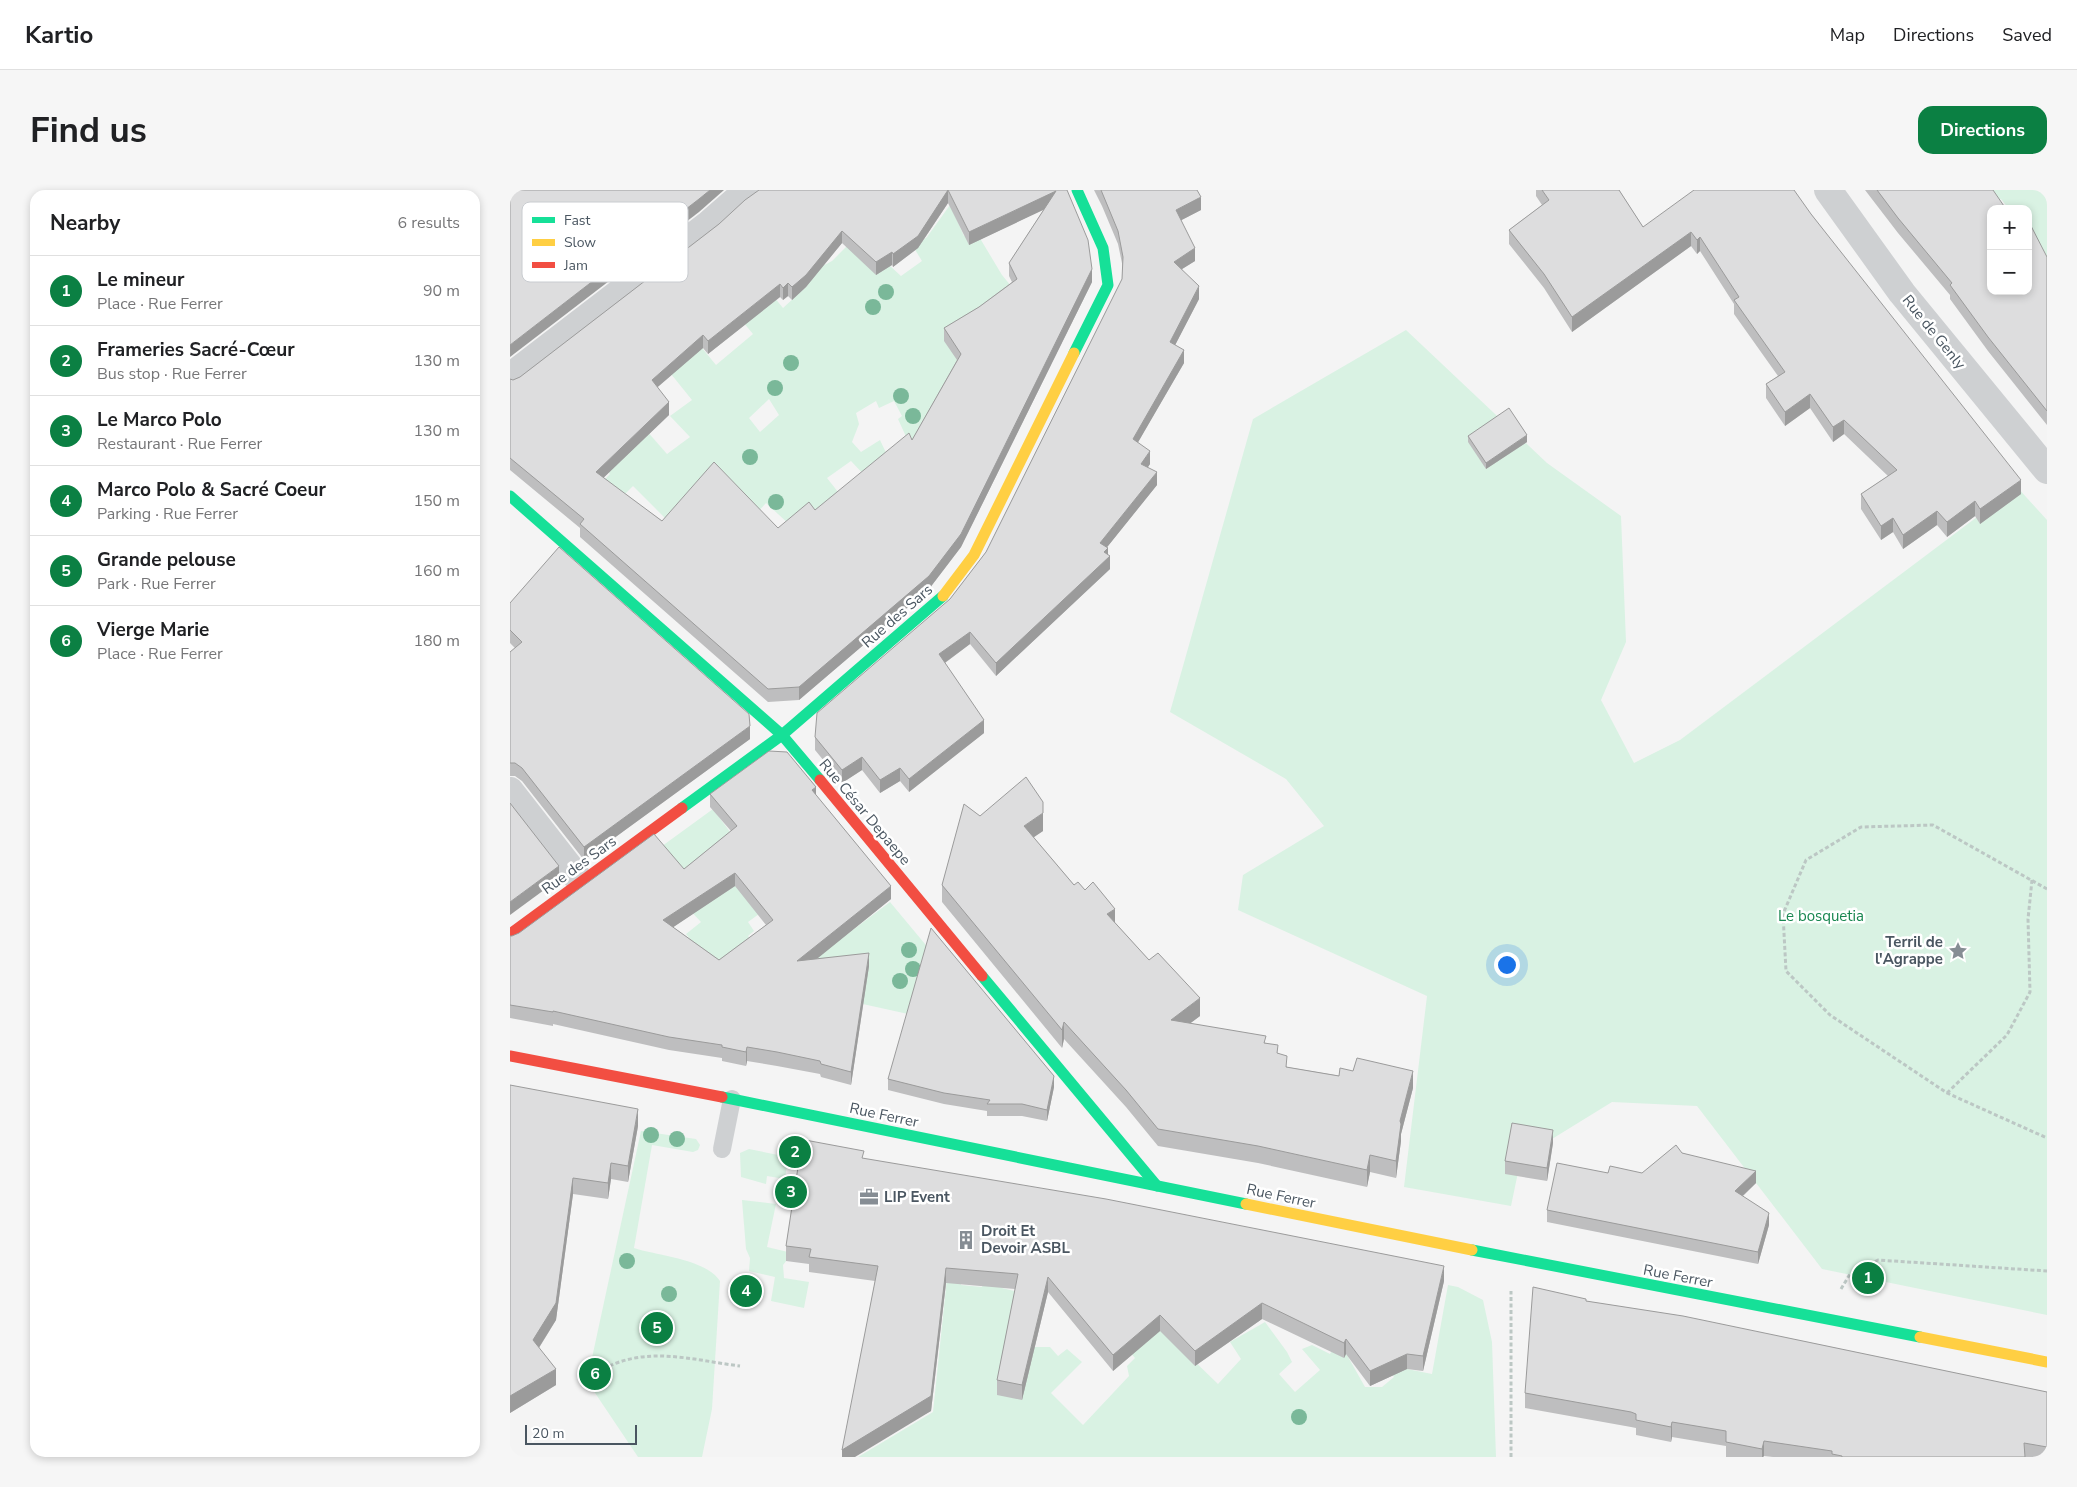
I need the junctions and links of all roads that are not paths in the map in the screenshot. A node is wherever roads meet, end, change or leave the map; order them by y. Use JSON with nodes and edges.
{"nodes":[{"id":1,"x":748,"y":190,"type":"edge"},
{"id":2,"x":1077,"y":190,"type":"edge"},
{"id":3,"x":1828,"y":190,"type":"edge"},
{"id":4,"x":688,"y":240,"type":"edge"},
{"id":5,"x":634,"y":282,"type":"edge"},
{"id":6,"x":510,"y":377,"type":"edge"},
{"id":7,"x":2047,"y":470,"type":"edge"},
{"id":8,"x":510,"y":496,"type":"edge"},
{"id":9,"x":782,"y":735,"type":"junction"},
{"id":10,"x":510,"y":790,"type":"edge"},
{"id":11,"x":581,"y":882,"type":"junction"},
{"id":12,"x":510,"y":934,"type":"edge"},
{"id":13,"x":510,"y":1056,"type":"edge"},
{"id":14,"x":732,"y":1099,"type":"junction"},
{"id":15,"x":722,"y":1149,"type":"dead end"},
{"id":16,"x":1157,"y":1186,"type":"junction"},
{"id":17,"x":2047,"y":1362,"type":"edge"}],
"edges":[{"from":1,"to":4,"type":"street"},
{"from":2,"to":9,"type":"street","name":"Rue des Sars"},
{"from":3,"to":7,"type":"street","name":"Rue de Genly"},
{"from":5,"to":6,"type":"street"},
{"from":8,"to":9,"type":"street","name":"Rue César Depaepe"},
{"from":9,"to":11,"type":"street","name":"Rue des Sars"},
{"from":9,"to":16,"type":"street","name":"Rue César Depaepe"},
{"from":10,"to":11,"type":"street"},
{"from":11,"to":12,"type":"street","name":"Rue des Sars"},
{"from":13,"to":14,"type":"street","name":"Rue Ferrer"},
{"from":14,"to":15,"type":"lane"},
{"from":14,"to":16,"type":"street","name":"Rue Ferrer"},
{"from":16,"to":17,"type":"street","name":"Rue Ferrer"}]}
